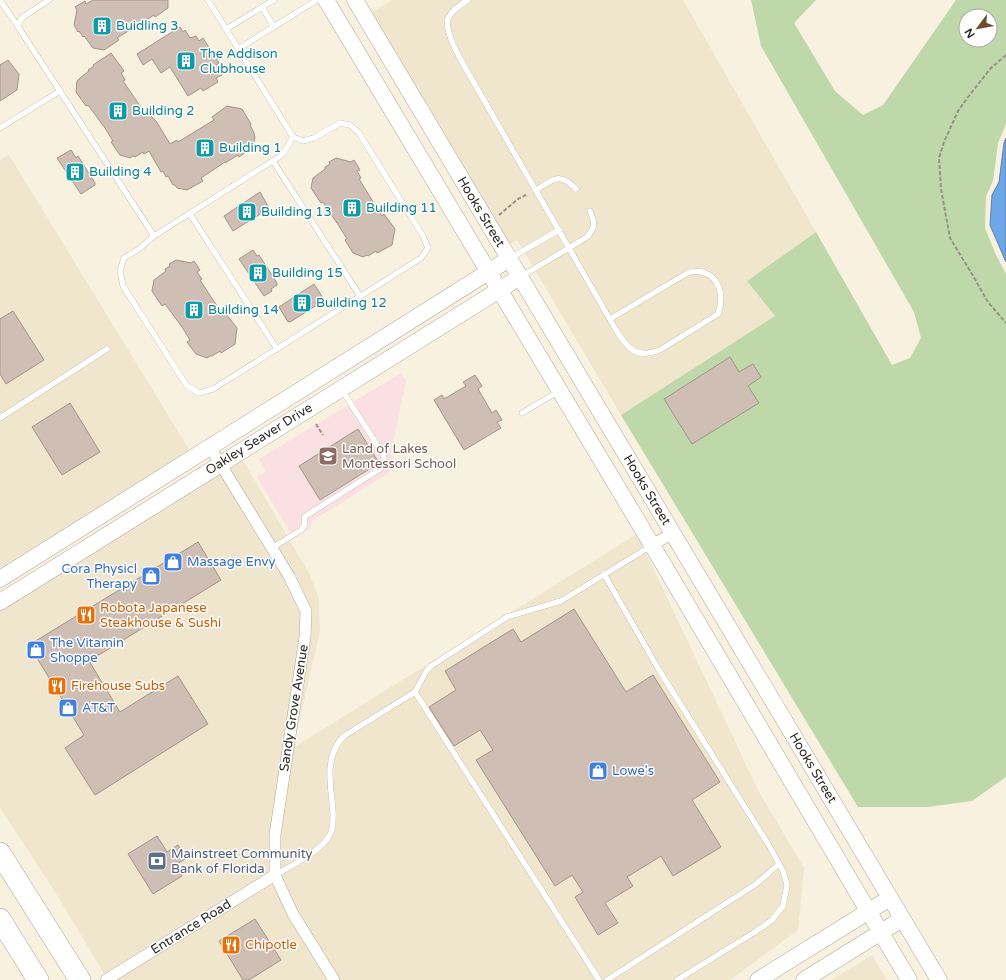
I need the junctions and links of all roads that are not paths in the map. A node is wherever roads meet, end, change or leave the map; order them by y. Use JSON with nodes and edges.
{"nodes":[{"id":1,"x":0,"y":0,"type":"edge"},
{"id":2,"x":49,"y":0,"type":"edge"},
{"id":3,"x":208,"y":0,"type":"edge"},
{"id":4,"x":274,"y":0,"type":"edge"},
{"id":5,"x":317,"y":0,"type":"edge"},
{"id":6,"x":326,"y":0,"type":"edge"},
{"id":7,"x":355,"y":0,"type":"edge"},
{"id":8,"x":468,"y":0,"type":"edge"},
{"id":9,"x":262,"y":7,"type":"junction"},
{"id":10,"x":17,"y":25,"type":"junction"},
{"id":11,"x":274,"y":26,"type":"junction"},
{"id":12,"x":226,"y":29,"type":"junction"},
{"id":13,"x":238,"y":49,"type":"junction"},
{"id":14,"x":60,"y":91,"type":"junction"},
{"id":15,"x":0,"y":128,"type":"edge"},
{"id":16,"x":293,"y":137,"type":"junction"},
{"id":17,"x":273,"y":161,"type":"junction"},
{"id":18,"x":576,"y":189,"type":"dead end"},
{"id":19,"x":536,"y":190,"type":"junction"},
{"id":20,"x":590,"y":211,"type":"dead end"},
{"id":21,"x":190,"y":214,"type":"junction"},
{"id":22,"x":559,"y":230,"type":"junction"},
{"id":23,"x":154,"y":236,"type":"junction"},
{"id":24,"x":570,"y":248,"type":"junction"},
{"id":25,"x":509,"y":259,"type":"junction"},
{"id":26,"x":489,"y":272,"type":"junction"},
{"id":27,"x":520,"y":277,"type":"junction"},
{"id":28,"x":499,"y":290,"type":"junction"},
{"id":29,"x":360,"y":296,"type":"junction"},
{"id":30,"x":610,"y":319,"type":"junction"},
{"id":31,"x":107,"y":349,"type":"dead end"},
{"id":32,"x":277,"y":349,"type":"junction"},
{"id":33,"x":330,"y":371,"type":"junction"},
{"id":34,"x":341,"y":388,"type":"junction"},
{"id":35,"x":559,"y":391,"type":"junction"},
{"id":36,"x":522,"y":413,"type":"dead end"},
{"id":37,"x":0,"y":418,"type":"edge"},
{"id":38,"x":210,"y":447,"type":"junction"},
{"id":39,"x":220,"y":464,"type":"junction"},
{"id":40,"x":673,"y":533,"type":"junction"},
{"id":41,"x":652,"y":545,"type":"junction"},
{"id":42,"x":272,"y":548,"type":"junction"},
{"id":43,"x":604,"y":574,"type":"junction"},
{"id":44,"x":0,"y":579,"type":"edge"},
{"id":45,"x":0,"y":602,"type":"edge"},
{"id":46,"x":415,"y":692,"type":"junction"},
{"id":47,"x":0,"y":853,"type":"edge"},
{"id":48,"x":779,"y":864,"type":"junction"},
{"id":49,"x":275,"y":875,"type":"junction"},
{"id":50,"x":890,"y":898,"type":"junction"},
{"id":51,"x":868,"y":911,"type":"junction"},
{"id":52,"x":0,"y":919,"type":"edge"},
{"id":53,"x":902,"y":919,"type":"junction"},
{"id":54,"x":881,"y":932,"type":"junction"},
{"id":55,"x":24,"y":956,"type":"junction"},
{"id":56,"x":38,"y":980,"type":"edge"},
{"id":57,"x":51,"y":980,"type":"edge"},
{"id":58,"x":80,"y":980,"type":"edge"},
{"id":59,"x":106,"y":980,"type":"edge"},
{"id":60,"x":334,"y":980,"type":"edge"},
{"id":61,"x":599,"y":980,"type":"edge"},
{"id":62,"x":607,"y":980,"type":"edge"},
{"id":63,"x":677,"y":980,"type":"edge"},
{"id":64,"x":758,"y":980,"type":"edge"},
{"id":65,"x":804,"y":980,"type":"edge"},
{"id":66,"x":909,"y":980,"type":"edge"},
{"id":67,"x":939,"y":980,"type":"edge"}],
"edges":[{"from":1,"to":10,"type":"lane"},
{"from":2,"to":10,"type":"lane"},
{"from":3,"to":12,"type":"lane"},
{"from":4,"to":9,"type":"lane"},
{"from":5,"to":11,"type":"lane"},
{"from":6,"to":26,"type":"street","name":"Hooks Street"},
{"from":7,"to":25,"type":"street","name":"Hooks Street"},
{"from":8,"to":19,"type":"lane"},
{"from":9,"to":11,"type":"lane"},
{"from":9,"to":12,"type":"lane"},
{"from":10,"to":14,"type":"lane"},
{"from":11,"to":13,"type":"lane"},
{"from":12,"to":13,"type":"lane"},
{"from":13,"to":16,"type":"lane"},
{"from":14,"to":15,"type":"lane"},
{"from":14,"to":23,"type":"lane"},
{"from":16,"to":17,"type":"lane"},
{"from":16,"to":29,"type":"lane"},
{"from":17,"to":21,"type":"lane"},
{"from":17,"to":29,"type":"lane"},
{"from":18,"to":19,"type":"lane"},
{"from":19,"to":22,"type":"lane"},
{"from":20,"to":24,"type":"lane"},
{"from":21,"to":23,"type":"lane"},
{"from":21,"to":32,"type":"lane"},
{"from":22,"to":24,"type":"lane"},
{"from":22,"to":25,"type":"lane"},
{"from":23,"to":32,"type":"lane"},
{"from":24,"to":27,"type":"lane"},
{"from":24,"to":30,"type":"lane"},
{"from":25,"to":26,"type":"street","name":"Oakley Seaver Drive"},
{"from":25,"to":27,"type":"street","name":"Hooks Street"},
{"from":26,"to":28,"type":"street","name":"Hooks Street"},
{"from":26,"to":33,"type":"street","name":"Oakley Seaver Drive"},
{"from":27,"to":28,"type":"street","name":"Oakley Seaver Drive"},
{"from":27,"to":40,"type":"street","name":"Hooks Street"},
{"from":28,"to":34,"type":"street","name":"Oakley Seaver Drive"},
{"from":28,"to":35,"type":"street","name":"Hooks Street"},
{"from":29,"to":32,"type":"lane"},
{"from":30,"to":30,"type":"lane"},
{"from":31,"to":37,"type":"lane"},
{"from":33,"to":34,"type":"street"},
{"from":33,"to":38,"type":"street","name":"Oakley Seaver Drive"},
{"from":34,"to":39,"type":"street","name":"Oakley Seaver Drive"},
{"from":34,"to":42,"type":"lane"},
{"from":35,"to":36,"type":"lane"},
{"from":35,"to":41,"type":"street","name":"Hooks Street"},
{"from":38,"to":39,"type":"street","name":"Sandy Grove Avenue"},
{"from":38,"to":44,"type":"street","name":"Oakley Seaver Drive"},
{"from":39,"to":42,"type":"street","name":"Sandy Grove Avenue"},
{"from":39,"to":45,"type":"street","name":"Oakley Seaver Drive"},
{"from":40,"to":41,"type":"street"},
{"from":40,"to":50,"type":"street","name":"Hooks Street"},
{"from":41,"to":43,"type":"lane"},
{"from":41,"to":51,"type":"street","name":"Hooks Street"},
{"from":42,"to":49,"type":"street","name":"Sandy Grove Avenue"},
{"from":43,"to":46,"type":"lane"},
{"from":43,"to":48,"type":"lane"},
{"from":46,"to":49,"type":"lane"},
{"from":46,"to":61,"type":"lane"},
{"from":47,"to":58,"type":"highway"},
{"from":48,"to":62,"type":"lane"},
{"from":48,"to":63,"type":"lane"},
{"from":49,"to":59,"type":"street","name":"Entrance Road"},
{"from":49,"to":60,"type":"street","name":"Sandy Grove Avenue"},
{"from":50,"to":51,"type":"street"},
{"from":50,"to":53,"type":"street","name":"Hooks Street"},
{"from":51,"to":54,"type":"street","name":"Hooks Street"},
{"from":51,"to":64,"type":"street"},
{"from":52,"to":55,"type":"highway"},
{"from":53,"to":54,"type":"street"},
{"from":53,"to":67,"type":"street","name":"Hooks Street"},
{"from":54,"to":65,"type":"street"},
{"from":54,"to":66,"type":"street","name":"Hooks Street"},
{"from":55,"to":56,"type":"highway"},
{"from":55,"to":57,"type":"highway"}]}
